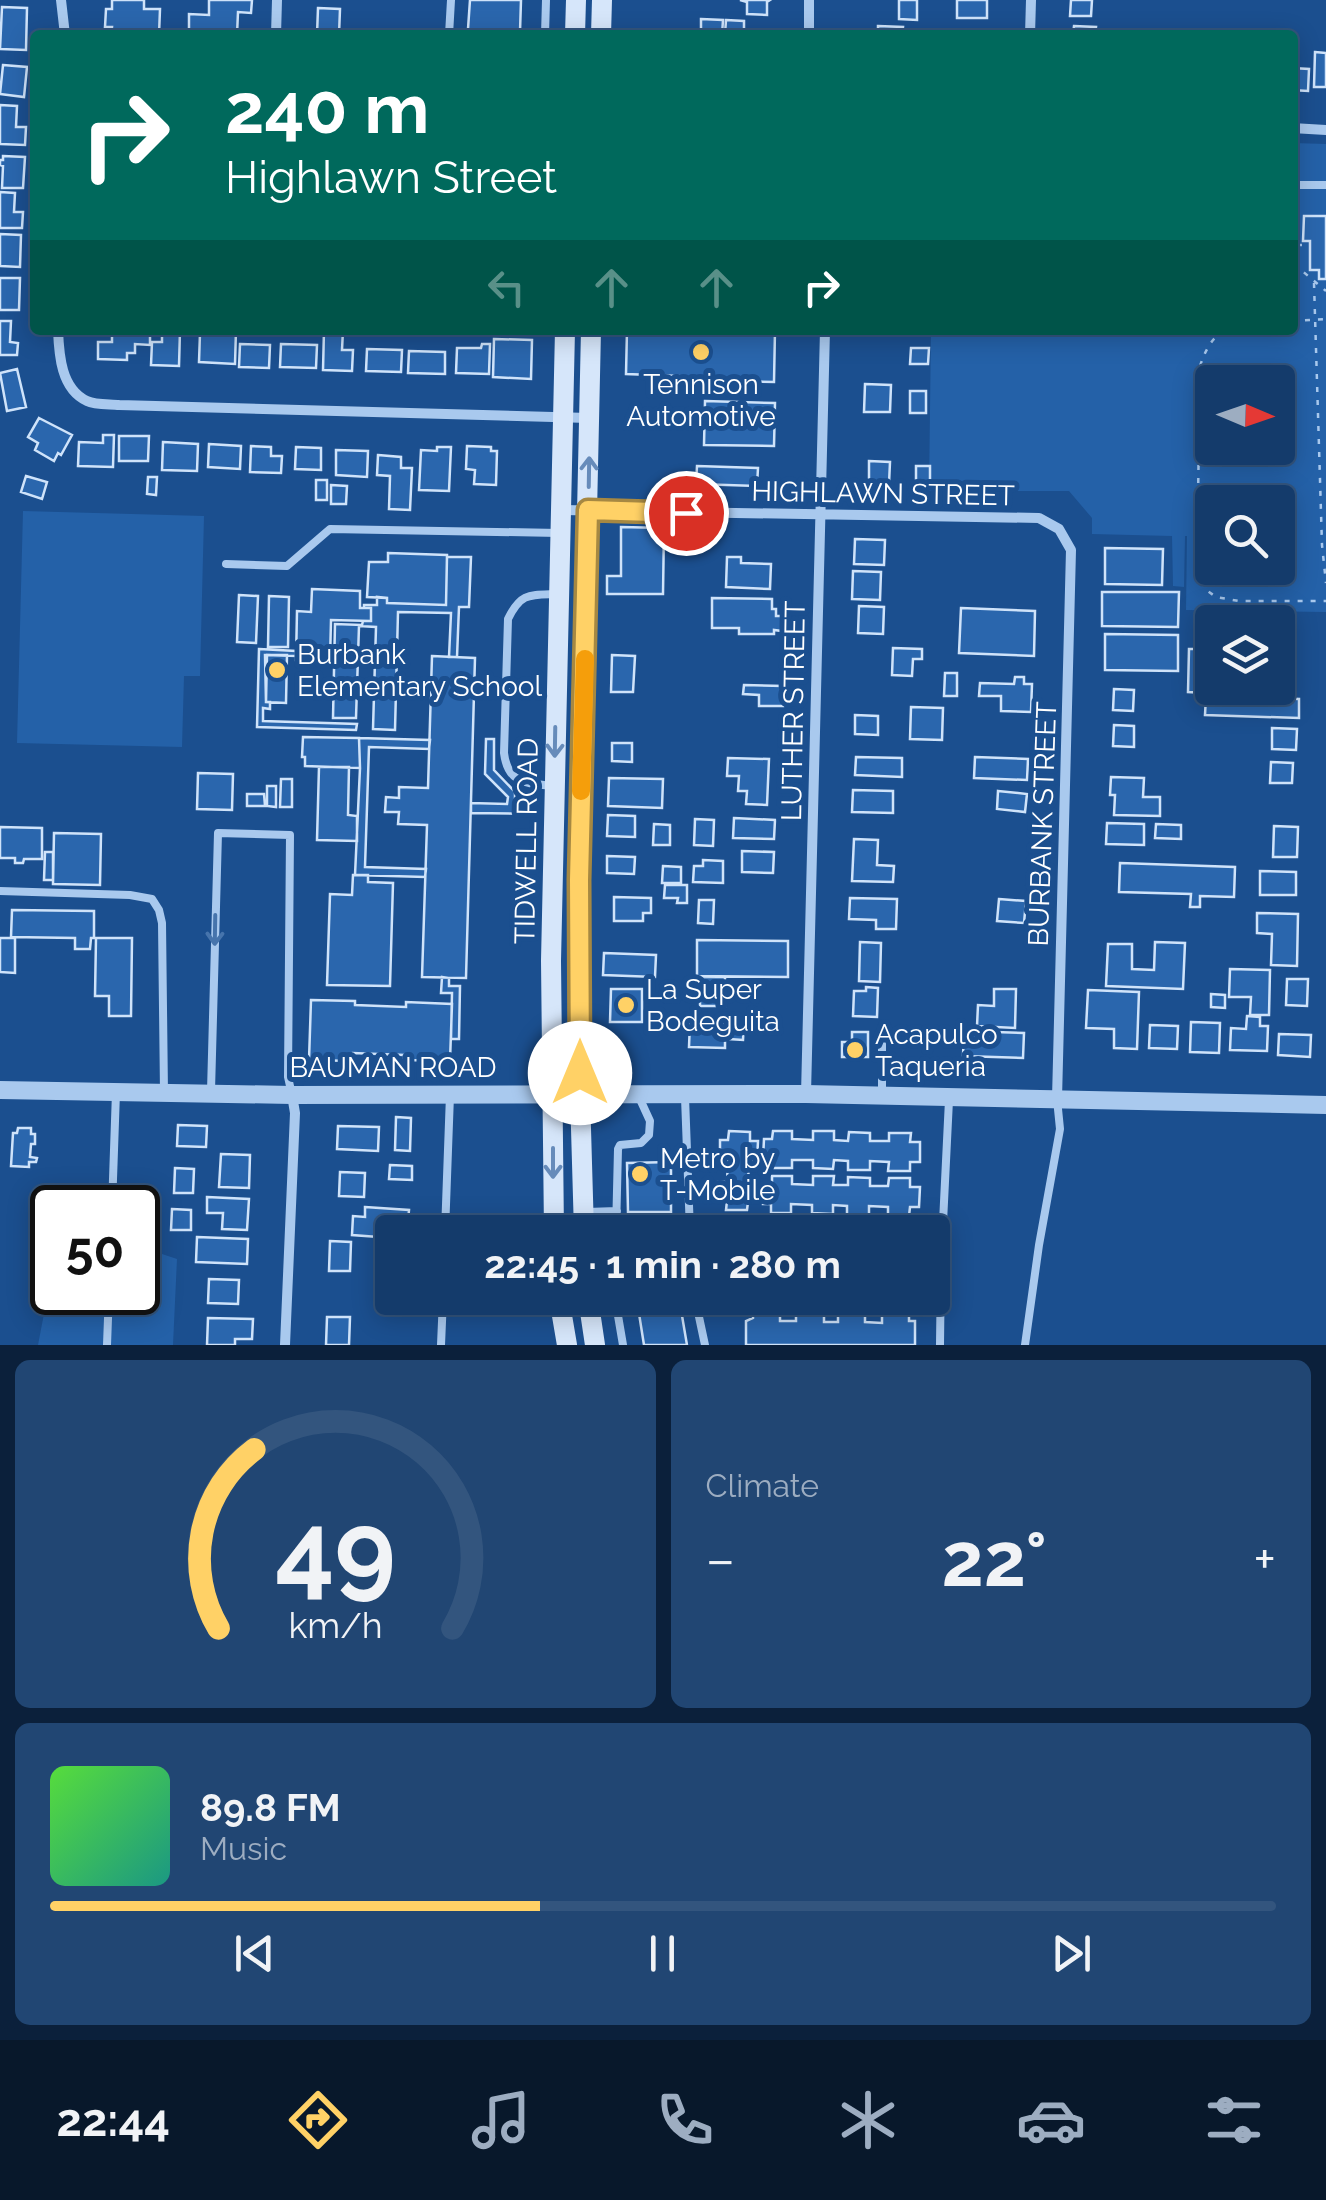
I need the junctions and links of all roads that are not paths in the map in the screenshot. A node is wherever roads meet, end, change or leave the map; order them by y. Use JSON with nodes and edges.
{"nodes":[{"id":1,"x":61,"y":0,"type":"edge"},
{"id":2,"x":277,"y":0,"type":"edge"},
{"id":3,"x":450,"y":0,"type":"edge"},
{"id":4,"x":546,"y":0,"type":"edge"},
{"id":5,"x":576,"y":0,"type":"edge"},
{"id":6,"x":602,"y":0,"type":"edge"},
{"id":7,"x":809,"y":0,"type":"edge"},
{"id":8,"x":1031,"y":0,"type":"edge"},
{"id":9,"x":64,"y":30,"type":"edge"},
{"id":10,"x":276,"y":30,"type":"edge"},
{"id":11,"x":448,"y":30,"type":"edge"},
{"id":12,"x":545,"y":30,"type":"edge"},
{"id":13,"x":575,"y":30,"type":"edge"},
{"id":14,"x":600,"y":30,"type":"edge"},
{"id":15,"x":809,"y":30,"type":"edge"},
{"id":16,"x":1030,"y":30,"type":"edge"},
{"id":17,"x":1298,"y":128,"type":"edge"},
{"id":18,"x":1326,"y":130,"type":"edge"},
{"id":19,"x":1326,"y":184,"type":"edge"},
{"id":20,"x":1298,"y":185,"type":"edge"},
{"id":21,"x":58,"y":335,"type":"edge"},
{"id":22,"x":565,"y":335,"type":"edge"},
{"id":23,"x":591,"y":335,"type":"edge"},
{"id":24,"x":825,"y":335,"type":"edge"},
{"id":25,"x":562,"y":418,"type":"junction"},
{"id":26,"x":590,"y":418,"type":"junction"},
{"id":27,"x":560,"y":510,"type":"junction"},
{"id":28,"x":588,"y":510,"type":"junction"},
{"id":29,"x":820,"y":513,"type":"junction"},
{"id":30,"x":559,"y":534,"type":"junction"},
{"id":31,"x":1071,"y":550,"type":"joint"},
{"id":32,"x":226,"y":564,"type":"dead end"},
{"id":33,"x":558,"y":594,"type":"junction"},
{"id":34,"x":556,"y":695,"type":"junction"},
{"id":35,"x":584,"y":698,"type":"junction"},
{"id":36,"x":554,"y":786,"type":"junction"},
{"id":37,"x":579,"y":880,"type":"junction"},
{"id":38,"x":552,"y":881,"type":"junction"},
{"id":39,"x":0,"y":891,"type":"edge"},
{"id":40,"x":882,"y":1039,"type":"dead end"},
{"id":41,"x":0,"y":1090,"type":"edge"},
{"id":42,"x":116,"y":1092,"type":"junction"},
{"id":43,"x":684,"y":1092,"type":"junction"},
{"id":44,"x":164,"y":1093,"type":"junction"},
{"id":45,"x":637,"y":1093,"type":"junction"},
{"id":46,"x":211,"y":1094,"type":"junction"},
{"id":47,"x":450,"y":1094,"type":"junction"},
{"id":48,"x":552,"y":1094,"type":"junction"},
{"id":49,"x":580,"y":1094,"type":"junction"},
{"id":50,"x":806,"y":1094,"type":"junction"},
{"id":51,"x":882,"y":1094,"type":"junction"},
{"id":52,"x":292,"y":1095,"type":"junction"},
{"id":53,"x":949,"y":1096,"type":"junction"},
{"id":54,"x":1057,"y":1099,"type":"junction"},
{"id":55,"x":1326,"y":1105,"type":"edge"},
{"id":56,"x":113,"y":1185,"type":"edge"},
{"id":57,"x":617,"y":1210,"type":"junction"},
{"id":58,"x":446,"y":1215,"type":"edge"},
{"id":59,"x":554,"y":1215,"type":"edge"},
{"id":60,"x":584,"y":1215,"type":"edge"},
{"id":61,"x":603,"y":1215,"type":"edge"},
{"id":62,"x":617,"y":1215,"type":"edge"},
{"id":63,"x":689,"y":1215,"type":"edge"},
{"id":64,"x":108,"y":1315,"type":"edge"},
{"id":65,"x":442,"y":1315,"type":"edge"},
{"id":66,"x":562,"y":1315,"type":"edge"},
{"id":67,"x":591,"y":1315,"type":"edge"},
{"id":68,"x":619,"y":1315,"type":"edge"},
{"id":69,"x":699,"y":1315,"type":"edge"},
{"id":70,"x":107,"y":1345,"type":"edge"},
{"id":71,"x":286,"y":1345,"type":"edge"},
{"id":72,"x":441,"y":1345,"type":"edge"},
{"id":73,"x":567,"y":1345,"type":"edge"},
{"id":74,"x":595,"y":1345,"type":"edge"},
{"id":75,"x":623,"y":1345,"type":"edge"},
{"id":76,"x":705,"y":1345,"type":"edge"},
{"id":77,"x":940,"y":1345,"type":"edge"},
{"id":78,"x":1024,"y":1345,"type":"edge"}],
"edges":[{"from":1,"to":9,"type":"street"},
{"from":2,"to":10,"type":"street"},
{"from":3,"to":11,"type":"lane"},
{"from":4,"to":12,"type":"lane"},
{"from":5,"to":13,"type":"main road"},
{"from":6,"to":14,"type":"main road"},
{"from":7,"to":15,"type":"street"},
{"from":8,"to":16,"type":"street"},
{"from":17,"to":18,"type":"street"},
{"from":19,"to":20,"type":"lane"},
{"from":21,"to":25,"type":"street"},
{"from":22,"to":25,"type":"main road","name":"TIDWELL ROAD"},
{"from":23,"to":26,"type":"main road","name":"TIDWELL ROAD"},
{"from":24,"to":29,"type":"street","name":"LUTHER STREET"},
{"from":25,"to":26,"type":"street"},
{"from":25,"to":27,"type":"main road","name":"TIDWELL ROAD"},
{"from":28,"to":26,"type":"main road","name":"TIDWELL ROAD","one_way":true},
{"from":27,"to":28,"type":"street","name":"HIGHLAWN STREET"},
{"from":27,"to":30,"type":"main road","name":"TIDWELL ROAD"},
{"from":28,"to":29,"type":"street","name":"HIGHLAWN STREET"},
{"from":28,"to":35,"type":"main road","name":"TIDWELL ROAD"},
{"from":29,"to":31,"type":"street","name":"HIGHLAWN STREET"},
{"from":29,"to":50,"type":"street","name":"LUTHER STREET"},
{"from":30,"to":32,"type":"lane"},
{"from":30,"to":33,"type":"main road","name":"TIDWELL ROAD"},
{"from":31,"to":54,"type":"street","name":"BURBANK STREET"},
{"from":33,"to":34,"type":"main road","name":"TIDWELL ROAD"},
{"from":33,"to":36,"type":"lane"},
{"from":34,"to":35,"type":"main road"},
{"from":34,"to":36,"type":"main road","name":"TIDWELL ROAD","one_way":true},
{"from":35,"to":37,"type":"main road","name":"TIDWELL ROAD"},
{"from":36,"to":38,"type":"main road","name":"TIDWELL ROAD"},
{"from":37,"to":38,"type":"main road"},
{"from":37,"to":49,"type":"main road","name":"TIDWELL ROAD"},
{"from":38,"to":48,"type":"main road","name":"TIDWELL ROAD"},
{"from":39,"to":44,"type":"lane"},
{"from":40,"to":51,"type":"lane"},
{"from":41,"to":42,"type":"street","name":"BAUMAN ROAD"},
{"from":42,"to":44,"type":"street","name":"BAUMAN ROAD"},
{"from":42,"to":56,"type":"lane"},
{"from":43,"to":45,"type":"street","name":"BAUMAN ROAD"},
{"from":43,"to":50,"type":"street","name":"BAUMAN ROAD"},
{"from":43,"to":63,"type":"lane"},
{"from":44,"to":46,"type":"street","name":"BAUMAN ROAD"},
{"from":45,"to":49,"type":"street","name":"BAUMAN ROAD"},
{"from":45,"to":57,"type":"lane"},
{"from":46,"to":52,"type":"street","name":"BAUMAN ROAD"},
{"from":52,"to":46,"type":"lane","one_way":true},
{"from":47,"to":48,"type":"street","name":"BAUMAN ROAD"},
{"from":47,"to":52,"type":"street","name":"BAUMAN ROAD"},
{"from":47,"to":58,"type":"lane"},
{"from":48,"to":49,"type":"street","name":"BAUMAN ROAD"},
{"from":48,"to":59,"type":"main road","name":"TIDWELL ROAD","one_way":true},
{"from":49,"to":60,"type":"main road","name":"TIDWELL ROAD"},
{"from":50,"to":51,"type":"street","name":"BAUMAN ROAD"},
{"from":51,"to":53,"type":"street","name":"BAUMAN ROAD"},
{"from":52,"to":71,"type":"street"},
{"from":53,"to":54,"type":"street","name":"BAUMAN ROAD"},
{"from":53,"to":77,"type":"lane"},
{"from":54,"to":55,"type":"street","name":"BAUMAN ROAD"},
{"from":54,"to":78,"type":"lane"},
{"from":57,"to":61,"type":"lane"},
{"from":57,"to":62,"type":"lane"},
{"from":64,"to":70,"type":"lane"},
{"from":65,"to":72,"type":"lane"},
{"from":66,"to":73,"type":"main road"},
{"from":67,"to":74,"type":"main road"},
{"from":68,"to":75,"type":"lane"},
{"from":69,"to":76,"type":"lane"}]}
